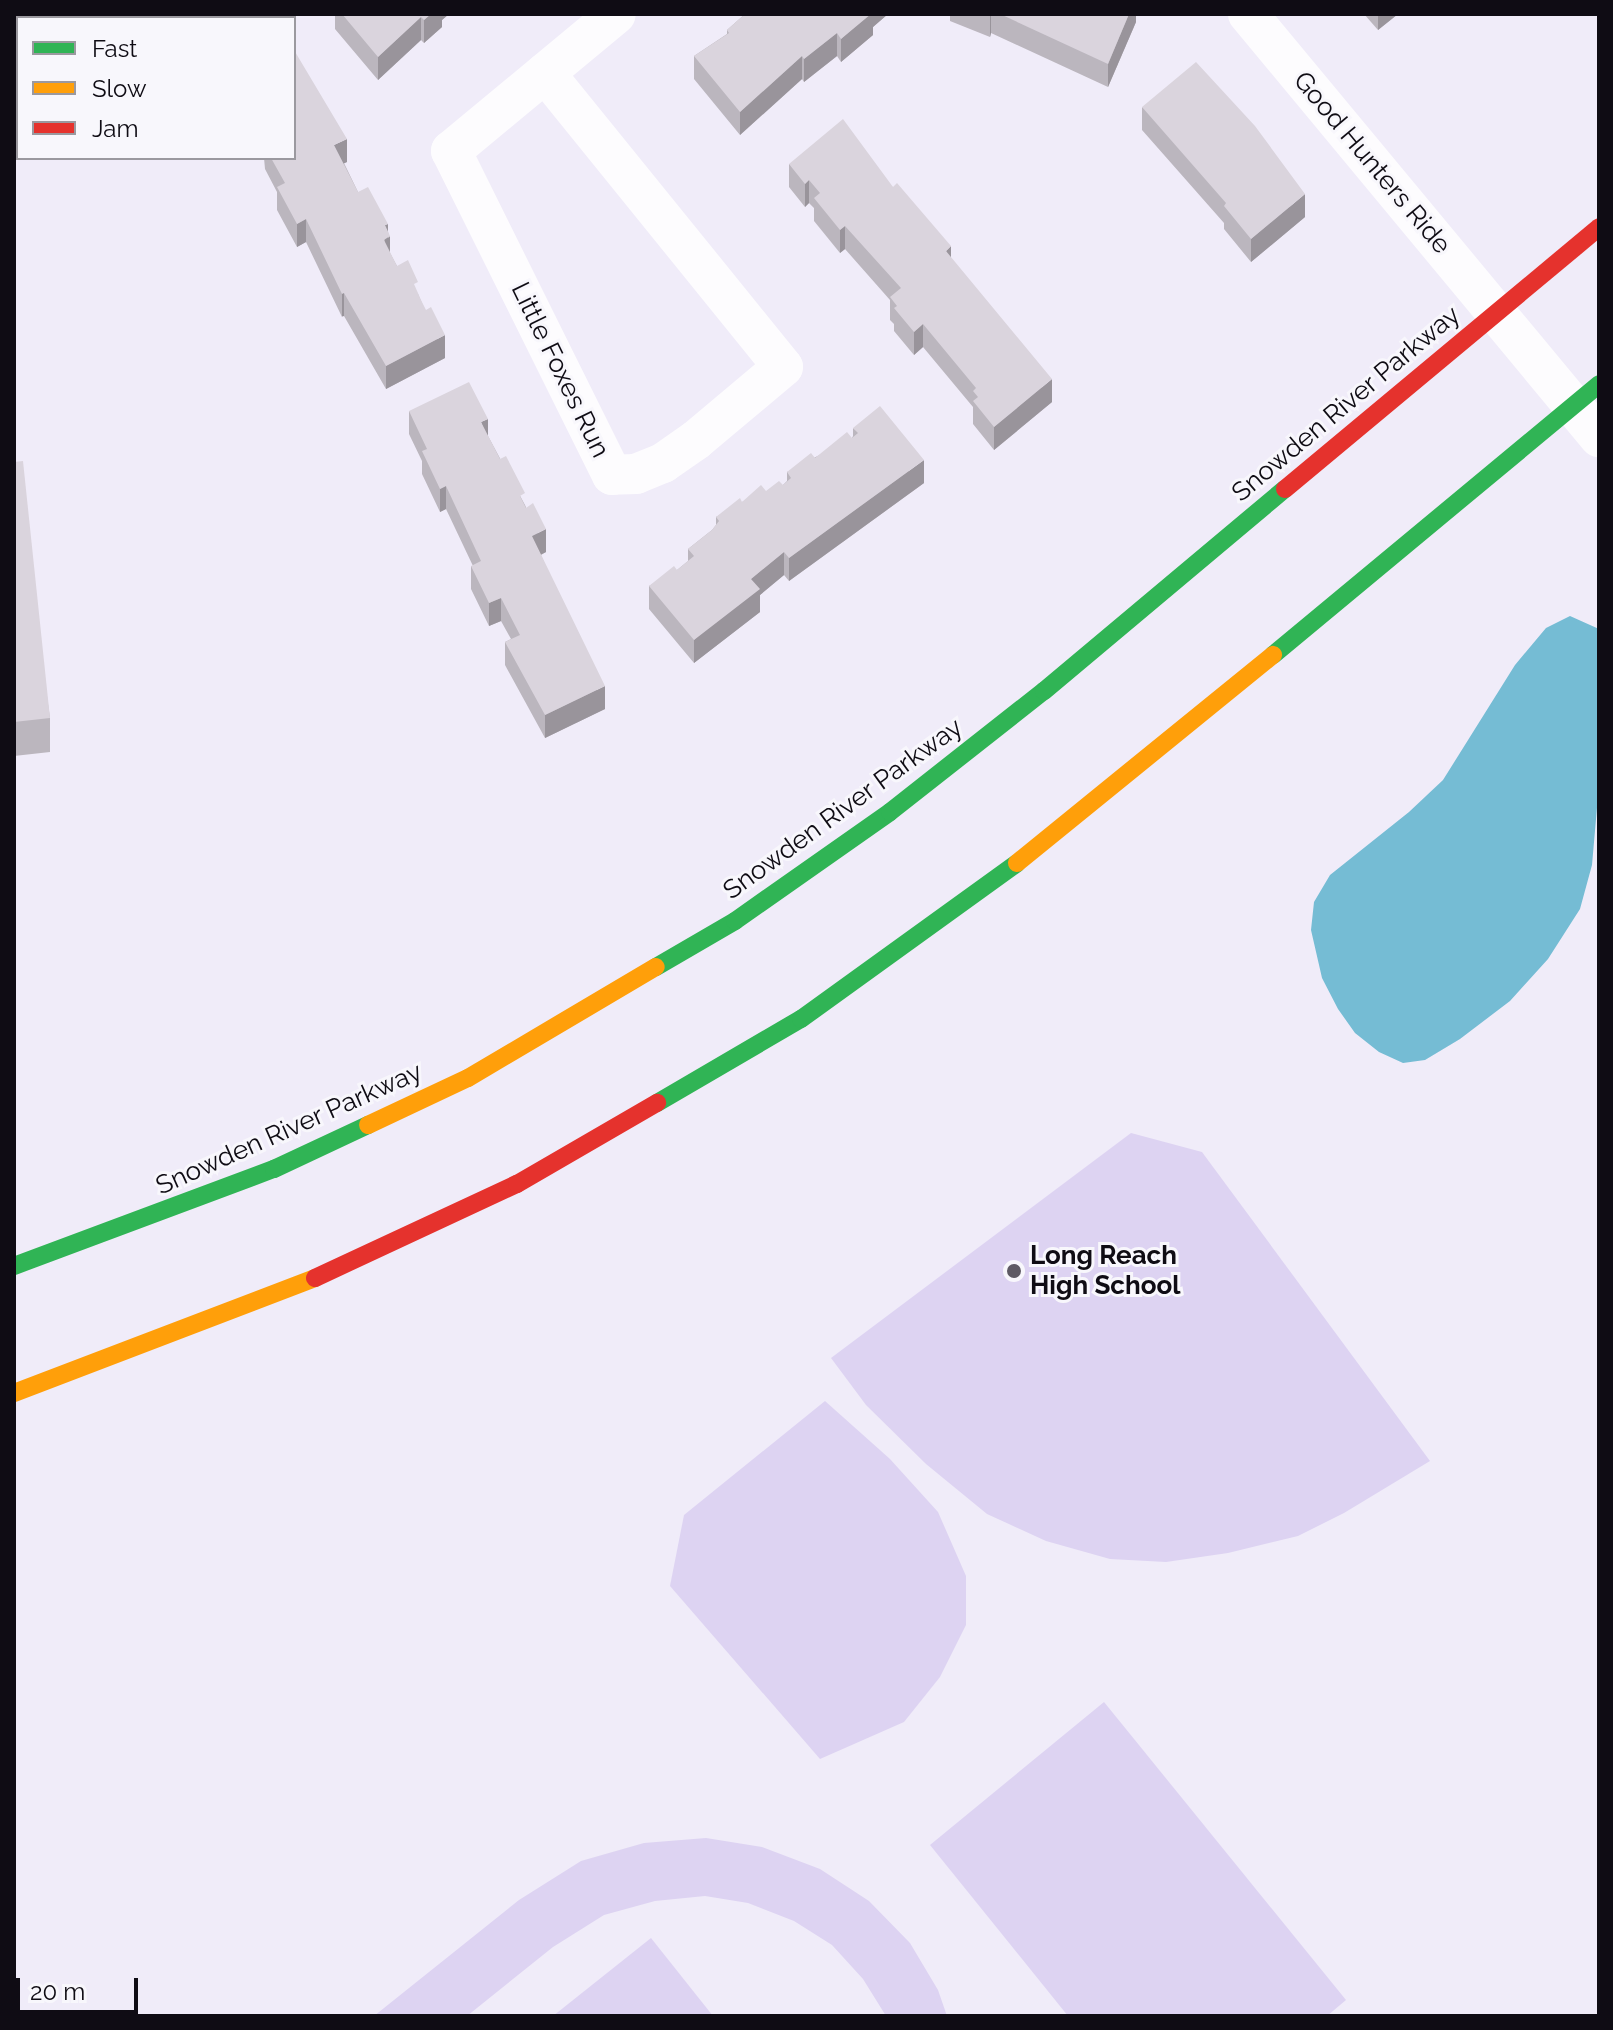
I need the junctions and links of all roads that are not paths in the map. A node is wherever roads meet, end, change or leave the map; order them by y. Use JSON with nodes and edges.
{"nodes":[{"id":1,"x":616,"y":14,"type":"edge"},
{"id":2,"x":1248,"y":14,"type":"edge"},
{"id":3,"x":545,"y":73,"type":"junction"},
{"id":4,"x":1599,"y":227,"type":"edge"},
{"id":5,"x":1495,"y":313,"type":"junction"},
{"id":6,"x":1586,"y":395,"type":"edge"},
{"id":7,"x":1599,"y":437,"type":"edge"},
{"id":8,"x":14,"y":1266,"type":"edge"},
{"id":9,"x":14,"y":1393,"type":"edge"}],
"edges":[{"from":1,"to":3,"type":"street","name":"Little Foxes Run"},
{"from":2,"to":5,"type":"street","name":"Good Hunters Ride"},
{"from":3,"to":3,"type":"street","name":"Little Foxes Run"},
{"from":4,"to":5,"type":"main road","name":"Snowden River Parkway"},
{"from":5,"to":6,"type":"street","name":"Good Hunters Ride"},
{"from":5,"to":8,"type":"main road","name":"Snowden River Parkway"},
{"from":6,"to":7,"type":"street","name":"Good Hunters Ride"},
{"from":6,"to":9,"type":"main road"}]}
